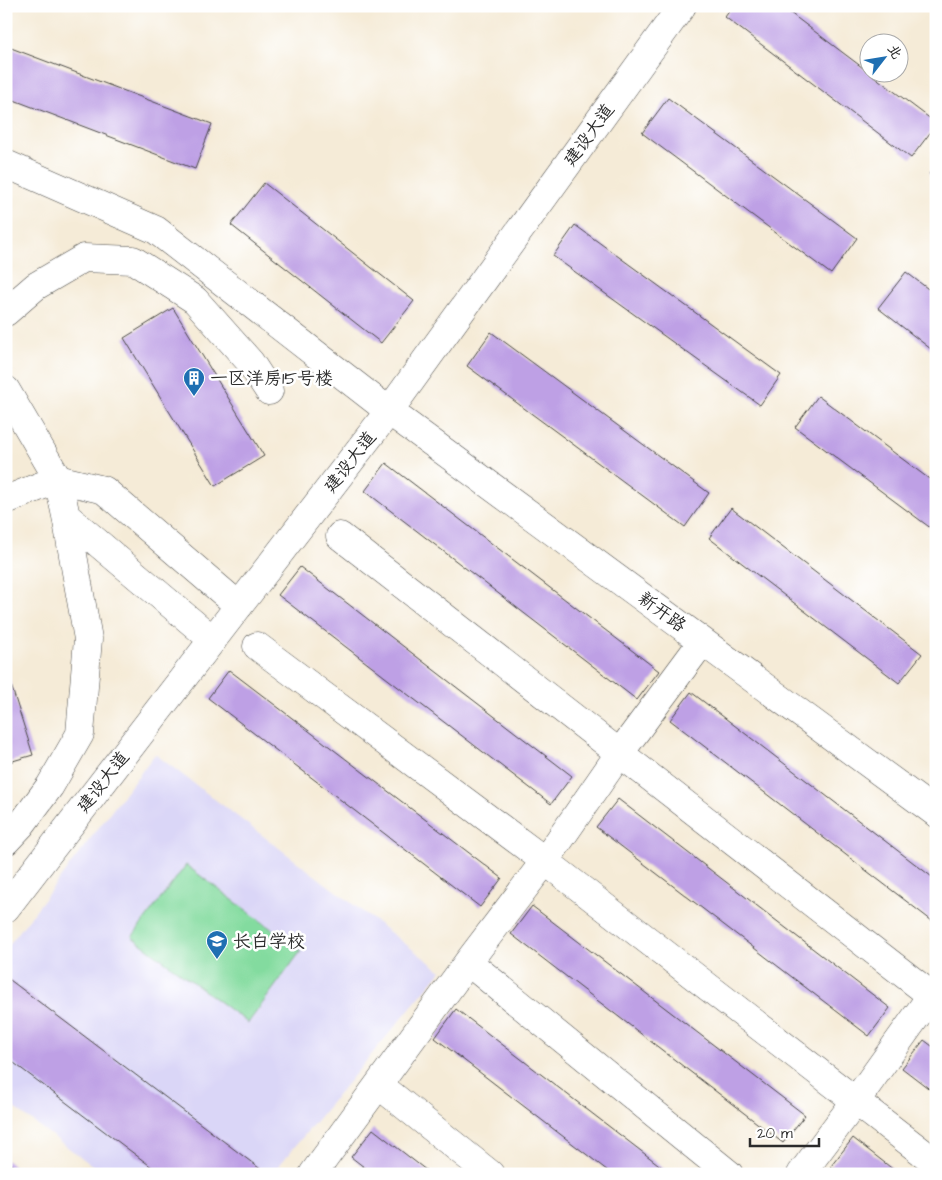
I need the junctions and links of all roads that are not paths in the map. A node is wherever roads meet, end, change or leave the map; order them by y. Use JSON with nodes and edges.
{"nodes":[{"id":1,"x":682,"y":6,"type":"edge"},
{"id":2,"x":6,"y":164,"type":"edge"},
{"id":3,"x":6,"y":312,"type":"edge"},
{"id":4,"x":6,"y":390,"type":"edge"},
{"id":5,"x":269,"y":391,"type":"dead end"},
{"id":6,"x":389,"y":411,"type":"junction"},
{"id":7,"x":58,"y":479,"type":"junction"},
{"id":8,"x":6,"y":500,"type":"edge"},
{"id":9,"x":66,"y":516,"type":"junction"},
{"id":10,"x":340,"y":536,"type":"dead end"},
{"id":11,"x":239,"y":606,"type":"junction"},
{"id":12,"x":213,"y":640,"type":"junction"},
{"id":13,"x":702,"y":642,"type":"junction"},
{"id":14,"x":257,"y":646,"type":"dead end"},
{"id":15,"x":619,"y":754,"type":"junction"},
{"id":16,"x":936,"y":813,"type":"edge"},
{"id":17,"x":6,"y":841,"type":"edge"},
{"id":18,"x":545,"y":862,"type":"junction"},
{"id":19,"x":6,"y":908,"type":"edge"},
{"id":20,"x":468,"y":962,"type":"junction"},
{"id":21,"x":934,"y":994,"type":"edge"},
{"id":22,"x":378,"y":1084,"type":"junction"},
{"id":23,"x":855,"y":1102,"type":"junction"},
{"id":24,"x":936,"y":1163,"type":"edge"},
{"id":25,"x":313,"y":1174,"type":"edge"},
{"id":26,"x":490,"y":1174,"type":"edge"},
{"id":27,"x":729,"y":1174,"type":"edge"},
{"id":28,"x":801,"y":1174,"type":"edge"}],
"edges":[{"from":1,"to":6,"type":"street","name":"建设大道"},
{"from":2,"to":6,"type":"street","name":"新开路"},
{"from":3,"to":5,"type":"street"},
{"from":4,"to":7,"type":"street"},
{"from":6,"to":11,"type":"street","name":"建设大道"},
{"from":6,"to":13,"type":"street","name":"新开路"},
{"from":7,"to":8,"type":"street"},
{"from":7,"to":9,"type":"street"},
{"from":7,"to":11,"type":"street"},
{"from":9,"to":12,"type":"street"},
{"from":9,"to":17,"type":"street"},
{"from":10,"to":15,"type":"street"},
{"from":11,"to":12,"type":"street","name":"建设大道"},
{"from":12,"to":19,"type":"street","name":"建设大道"},
{"from":13,"to":15,"type":"street"},
{"from":13,"to":16,"type":"street","name":"新开路"},
{"from":14,"to":18,"type":"street"},
{"from":15,"to":18,"type":"street"},
{"from":15,"to":21,"type":"street"},
{"from":18,"to":20,"type":"street"},
{"from":18,"to":23,"type":"street"},
{"from":20,"to":22,"type":"street"},
{"from":20,"to":27,"type":"street"},
{"from":21,"to":23,"type":"street"},
{"from":22,"to":25,"type":"street"},
{"from":22,"to":26,"type":"street"},
{"from":23,"to":24,"type":"street"},
{"from":23,"to":28,"type":"street"}]}
